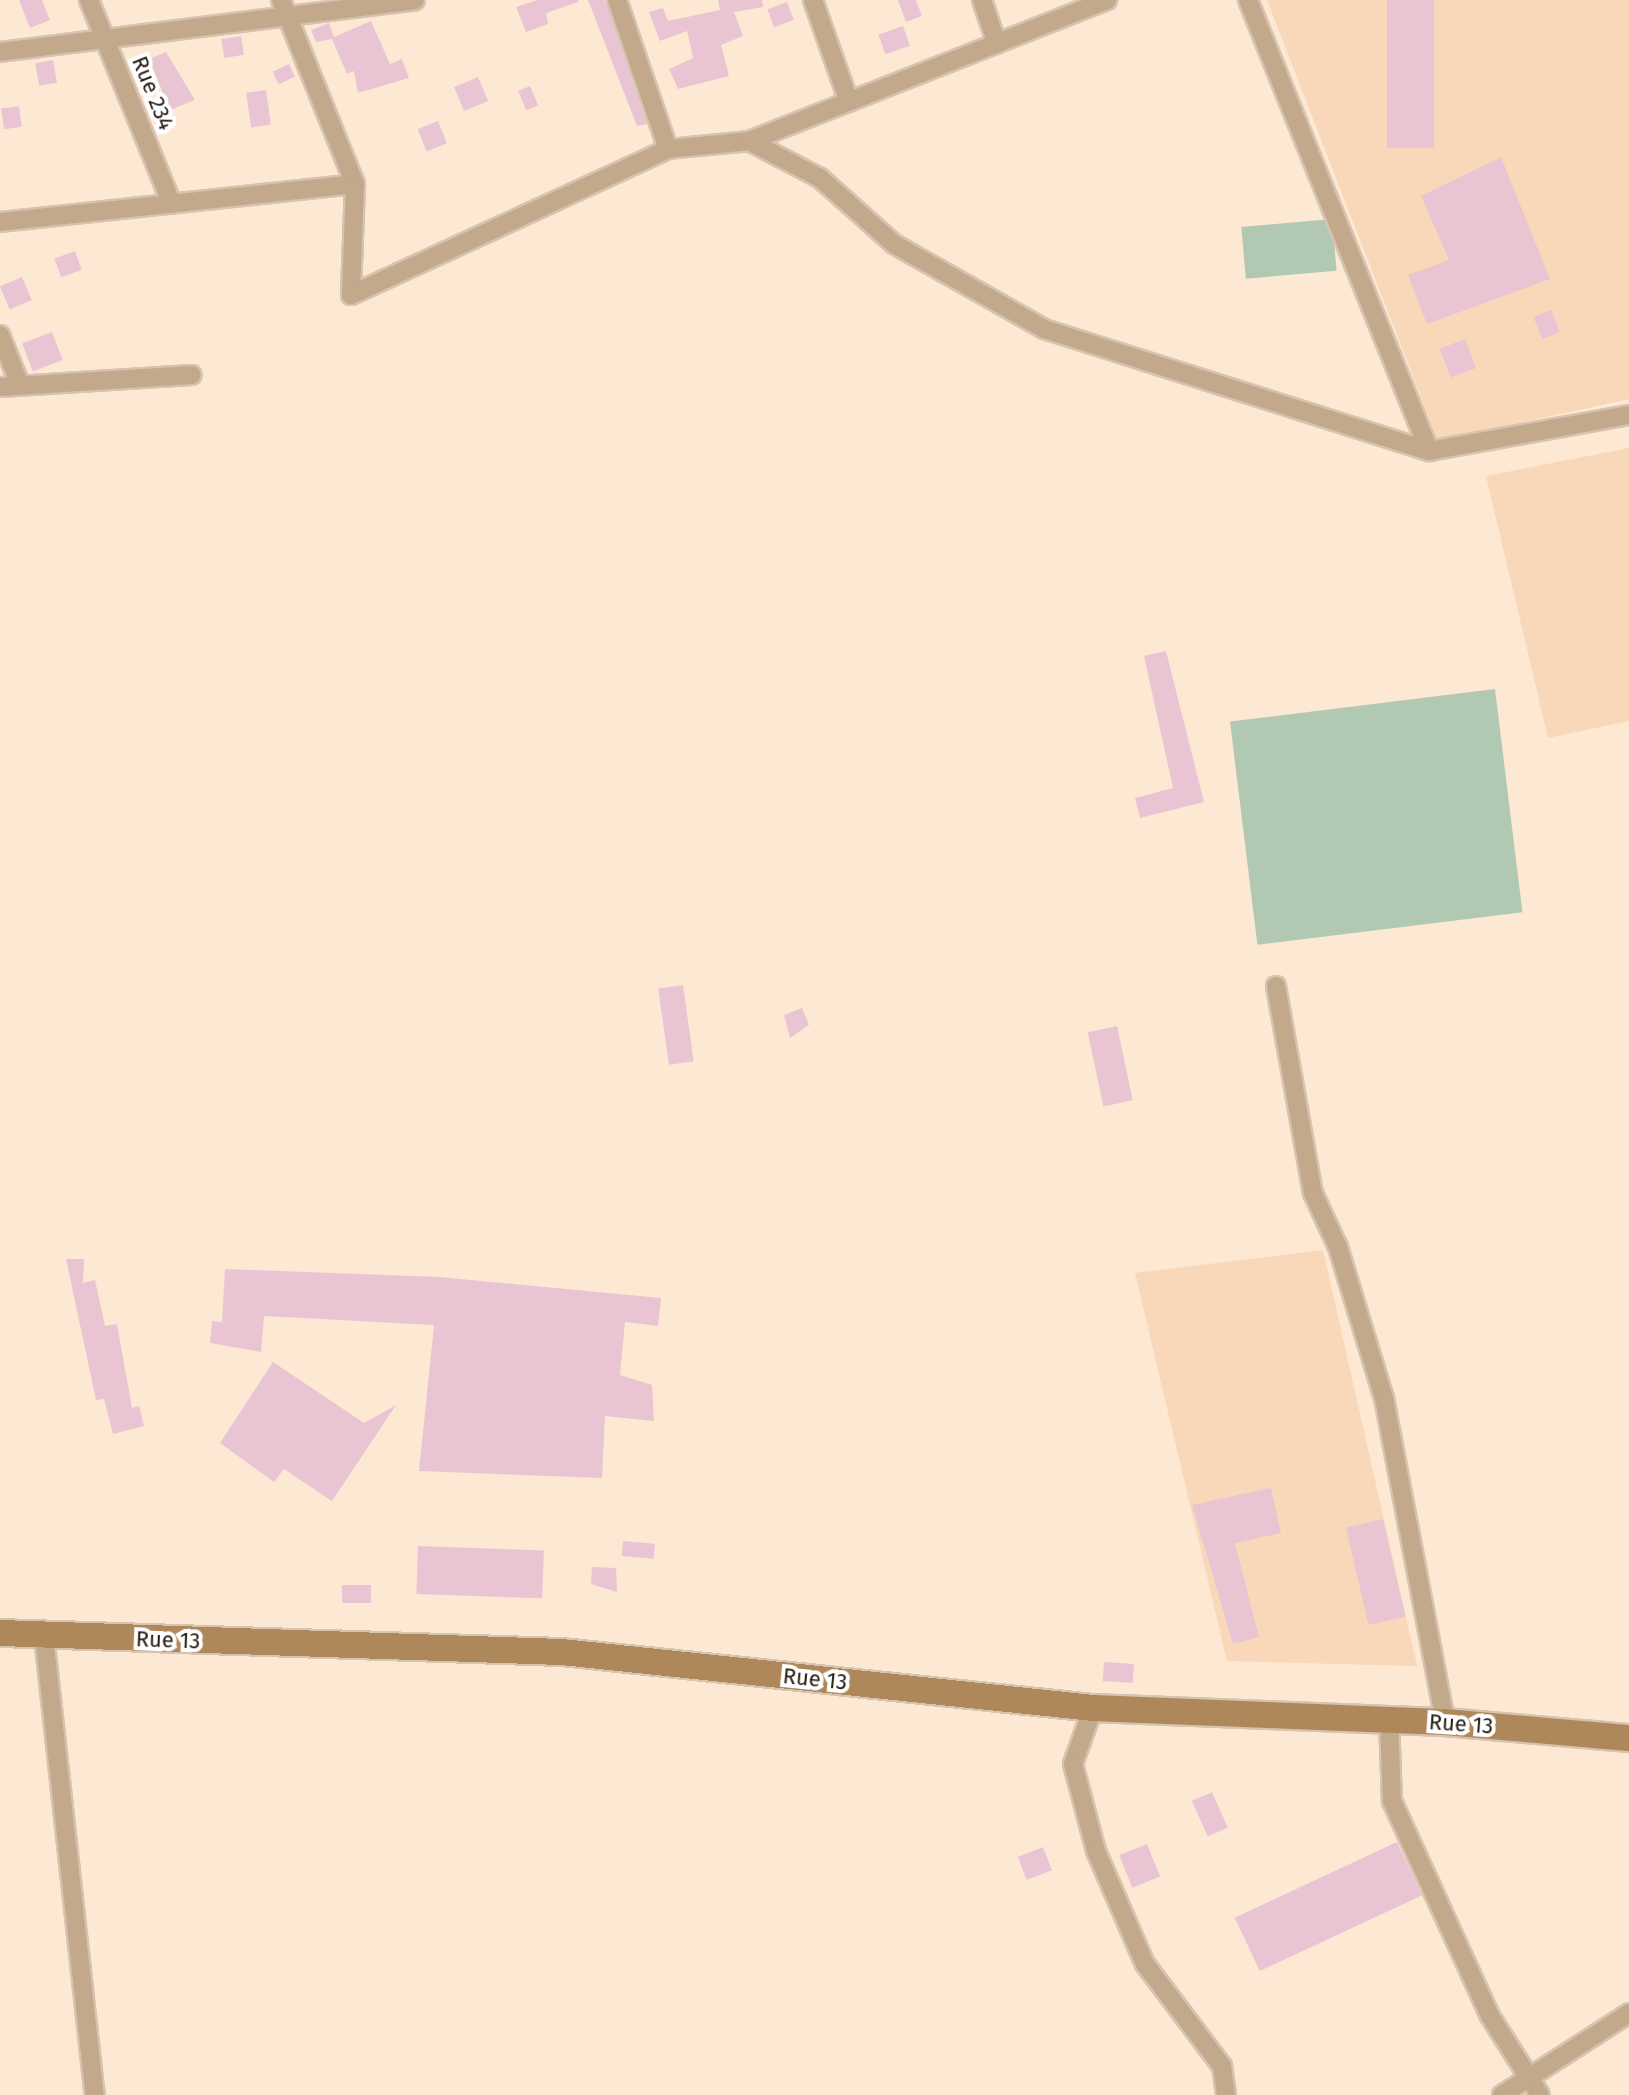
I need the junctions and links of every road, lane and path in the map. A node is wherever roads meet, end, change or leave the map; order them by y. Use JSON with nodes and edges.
{"nodes":[{"id":1,"x":89,"y":0,"type":"edge"},
{"id":2,"x":415,"y":0,"type":"edge"},
{"id":3,"x":617,"y":0,"type":"edge"},
{"id":4,"x":813,"y":0,"type":"edge"},
{"id":5,"x":982,"y":0,"type":"edge"},
{"id":6,"x":1107,"y":0,"type":"edge"},
{"id":7,"x":1248,"y":0,"type":"edge"},
{"id":8,"x":285,"y":8,"type":"edge"},
{"id":9,"x":105,"y":39,"type":"junction"},
{"id":10,"x":997,"y":44,"type":"junction"},
{"id":11,"x":0,"y":52,"type":"edge"},
{"id":12,"x":849,"y":102,"type":"junction"},
{"id":13,"x":749,"y":141,"type":"junction"},
{"id":14,"x":668,"y":149,"type":"junction"},
{"id":15,"x":355,"y":184,"type":"junction"},
{"id":16,"x":172,"y":204,"type":"junction"},
{"id":17,"x":0,"y":222,"type":"edge"},
{"id":18,"x":0,"y":335,"type":"edge"},
{"id":19,"x":192,"y":375,"type":"dead end"},
{"id":20,"x":20,"y":385,"type":"junction"},
{"id":21,"x":0,"y":387,"type":"edge"},
{"id":22,"x":1629,"y":415,"type":"edge"},
{"id":23,"x":1429,"y":451,"type":"junction"},
{"id":24,"x":1276,"y":986,"type":"dead end"},
{"id":25,"x":0,"y":1633,"type":"edge"},
{"id":26,"x":44,"y":1636,"type":"junction"},
{"id":27,"x":1093,"y":1708,"type":"junction"},
{"id":28,"x":1389,"y":1720,"type":"junction"},
{"id":29,"x":1445,"y":1722,"type":"junction"},
{"id":30,"x":1629,"y":1738,"type":"edge"},
{"id":31,"x":1629,"y":2013,"type":"edge"},
{"id":32,"x":1536,"y":2087,"type":"edge"},
{"id":33,"x":95,"y":2095,"type":"edge"},
{"id":34,"x":1226,"y":2095,"type":"edge"},
{"id":35,"x":1502,"y":2095,"type":"edge"}],
"edges":[{"from":1,"to":9,"type":"street","name":"Rue 234"},
{"from":2,"to":8,"type":"street"},
{"from":3,"to":14,"type":"street"},
{"from":4,"to":12,"type":"street"},
{"from":5,"to":10,"type":"street"},
{"from":6,"to":10,"type":"street"},
{"from":7,"to":23,"type":"street"},
{"from":8,"to":9,"type":"street"},
{"from":8,"to":15,"type":"street"},
{"from":9,"to":11,"type":"street"},
{"from":9,"to":16,"type":"street","name":"Rue 234"},
{"from":10,"to":12,"type":"street"},
{"from":12,"to":13,"type":"street"},
{"from":13,"to":14,"type":"street"},
{"from":13,"to":23,"type":"street"},
{"from":14,"to":15,"type":"street"},
{"from":15,"to":16,"type":"street"},
{"from":16,"to":17,"type":"street"},
{"from":18,"to":20,"type":"street"},
{"from":19,"to":20,"type":"street"},
{"from":20,"to":21,"type":"street"},
{"from":22,"to":23,"type":"street"},
{"from":24,"to":29,"type":"street"},
{"from":25,"to":26,"type":"street","name":"Rue 13"},
{"from":26,"to":27,"type":"street","name":"Rue 13"},
{"from":26,"to":33,"type":"street"},
{"from":27,"to":28,"type":"street","name":"Rue 13"},
{"from":27,"to":34,"type":"street"},
{"from":28,"to":29,"type":"street","name":"Rue 13"},
{"from":28,"to":32,"type":"street"},
{"from":29,"to":30,"type":"street","name":"Rue 13"},
{"from":31,"to":32,"type":"street"},
{"from":32,"to":35,"type":"street"}]}
